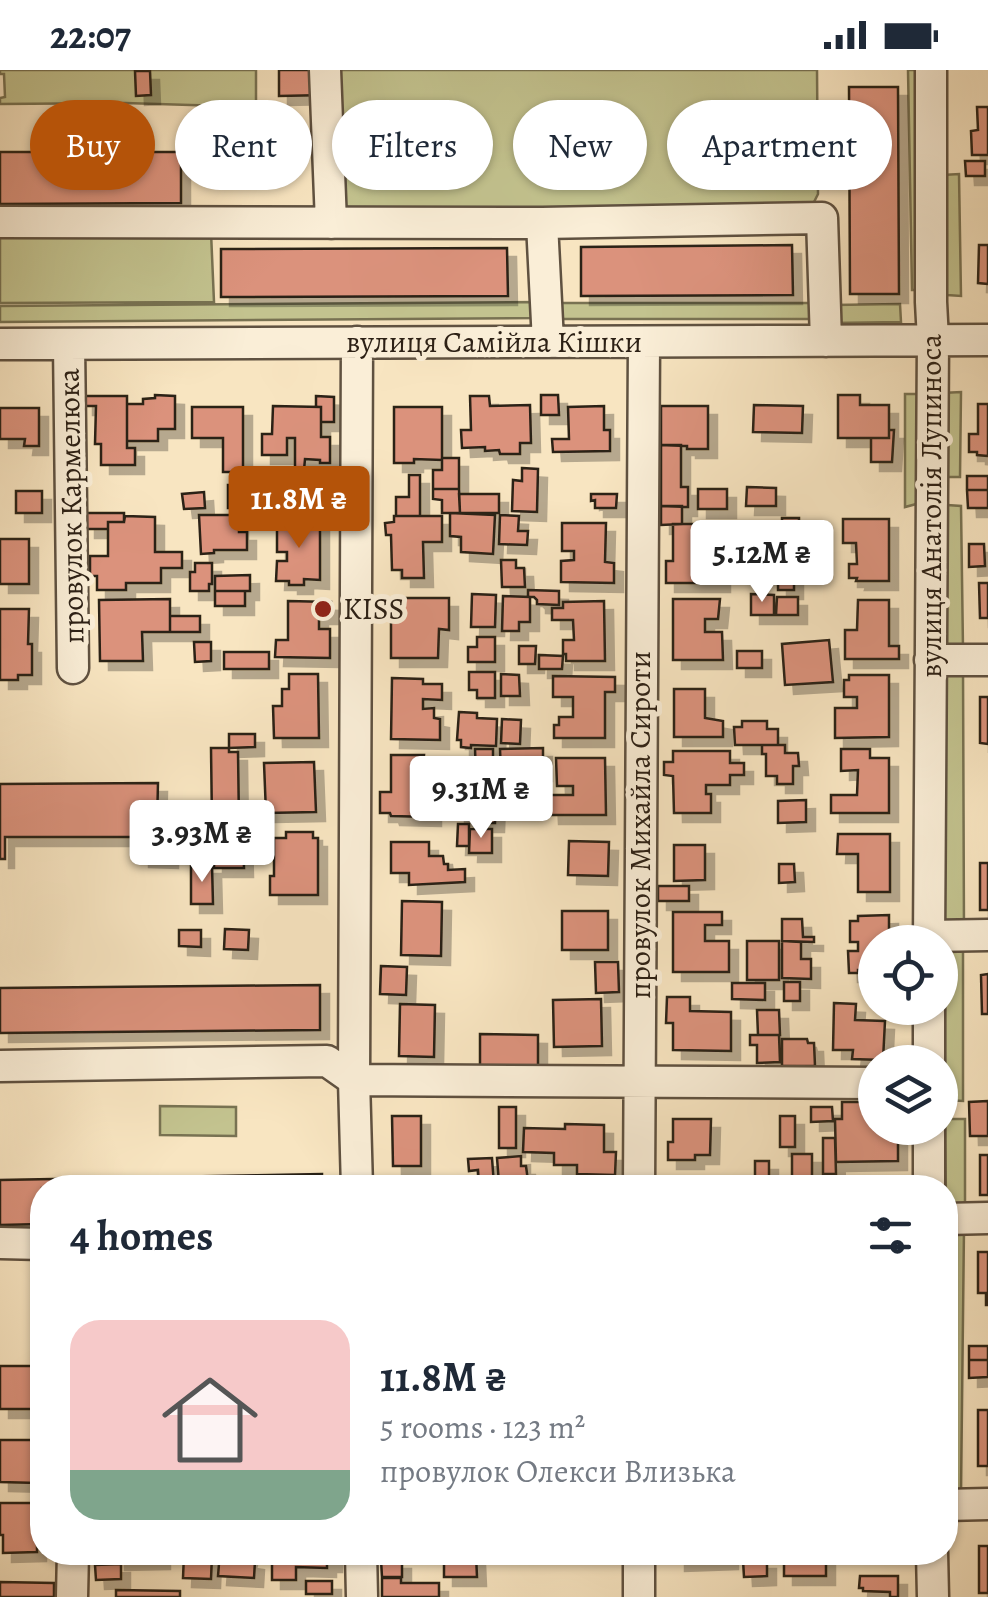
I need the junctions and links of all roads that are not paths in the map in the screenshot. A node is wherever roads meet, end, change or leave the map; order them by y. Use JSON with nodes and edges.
{"nodes":[{"id":1,"x":324,"y":70,"type":"edge"},
{"id":2,"x":931,"y":70,"type":"edge"},
{"id":3,"x":0,"y":222,"type":"edge"},
{"id":4,"x":542,"y":223,"type":"junction"},
{"id":5,"x":331,"y":224,"type":"junction"},
{"id":6,"x":933,"y":340,"type":"junction"},
{"id":7,"x":988,"y":340,"type":"edge"},
{"id":8,"x":826,"y":341,"type":"junction"},
{"id":9,"x":357,"y":342,"type":"junction"},
{"id":10,"x":548,"y":342,"type":"junction"},
{"id":11,"x":644,"y":342,"type":"junction"},
{"id":12,"x":0,"y":344,"type":"edge"},
{"id":13,"x":69,"y":344,"type":"junction"},
{"id":14,"x":930,"y":660,"type":"junction"},
{"id":15,"x":988,"y":660,"type":"edge"},
{"id":16,"x":73,"y":668,"type":"dead end"},
{"id":17,"x":929,"y":925,"type":"edge"},
{"id":18,"x":988,"y":936,"type":"edge"},
{"id":19,"x":958,"y":938,"type":"edge"},
{"id":20,"x":0,"y":1066,"type":"edge"},
{"id":21,"x":354,"y":1080,"type":"junction"},
{"id":22,"x":639,"y":1082,"type":"junction"},
{"id":23,"x":858,"y":1083,"type":"edge"},
{"id":24,"x":929,"y":1145,"type":"edge"},
{"id":25,"x":357,"y":1175,"type":"edge"},
{"id":26,"x":639,"y":1175,"type":"edge"},
{"id":27,"x":929,"y":1175,"type":"edge"},
{"id":28,"x":988,"y":1218,"type":"edge"},
{"id":29,"x":958,"y":1219,"type":"edge"},
{"id":30,"x":0,"y":1244,"type":"edge"},
{"id":31,"x":30,"y":1244,"type":"edge"},
{"id":32,"x":988,"y":1504,"type":"edge"},
{"id":33,"x":958,"y":1505,"type":"edge"},
{"id":34,"x":73,"y":1565,"type":"edge"},
{"id":35,"x":361,"y":1565,"type":"edge"},
{"id":36,"x":639,"y":1565,"type":"edge"},
{"id":37,"x":932,"y":1565,"type":"edge"},
{"id":38,"x":72,"y":1597,"type":"edge"},
{"id":39,"x":362,"y":1597,"type":"edge"},
{"id":40,"x":639,"y":1597,"type":"edge"},
{"id":41,"x":933,"y":1597,"type":"edge"}],
"edges":[{"from":1,"to":5,"type":"street"},
{"from":2,"to":6,"type":"street","name":"вулиця Анатолія Лупиноса"},
{"from":3,"to":5,"type":"street"},
{"from":4,"to":5,"type":"street"},
{"from":4,"to":8,"type":"street"},
{"from":4,"to":10,"type":"street"},
{"from":6,"to":7,"type":"street","name":"вулиця Самійла Кішки"},
{"from":6,"to":8,"type":"street","name":"вулиця Самійла Кішки"},
{"from":6,"to":14,"type":"street","name":"вулиця Анатолія Лупиноса"},
{"from":8,"to":11,"type":"street","name":"вулиця Самійла Кішки"},
{"from":9,"to":10,"type":"street","name":"вулиця Самійла Кішки"},
{"from":9,"to":13,"type":"street","name":"вулиця Самійла Кішки"},
{"from":9,"to":21,"type":"street"},
{"from":10,"to":11,"type":"street","name":"вулиця Самійла Кішки"},
{"from":11,"to":22,"type":"street","name":"провулок Михайла Сироти"},
{"from":12,"to":13,"type":"street","name":"вулиця Самійла Кішки"},
{"from":13,"to":16,"type":"street","name":"провулок Кармелюка"},
{"from":14,"to":15,"type":"street"},
{"from":14,"to":17,"type":"street","name":"вулиця Анатолія Лупиноса"},
{"from":18,"to":19,"type":"street"},
{"from":20,"to":21,"type":"street"},
{"from":21,"to":22,"type":"street"},
{"from":21,"to":25,"type":"street"},
{"from":22,"to":23,"type":"street"},
{"from":22,"to":26,"type":"street","name":"провулок Михайла Сироти"},
{"from":24,"to":27,"type":"street"},
{"from":28,"to":29,"type":"street"},
{"from":30,"to":31,"type":"street"},
{"from":32,"to":33,"type":"street"},
{"from":34,"to":38,"type":"street"},
{"from":35,"to":39,"type":"street"},
{"from":36,"to":40,"type":"street"},
{"from":37,"to":41,"type":"street"}]}
